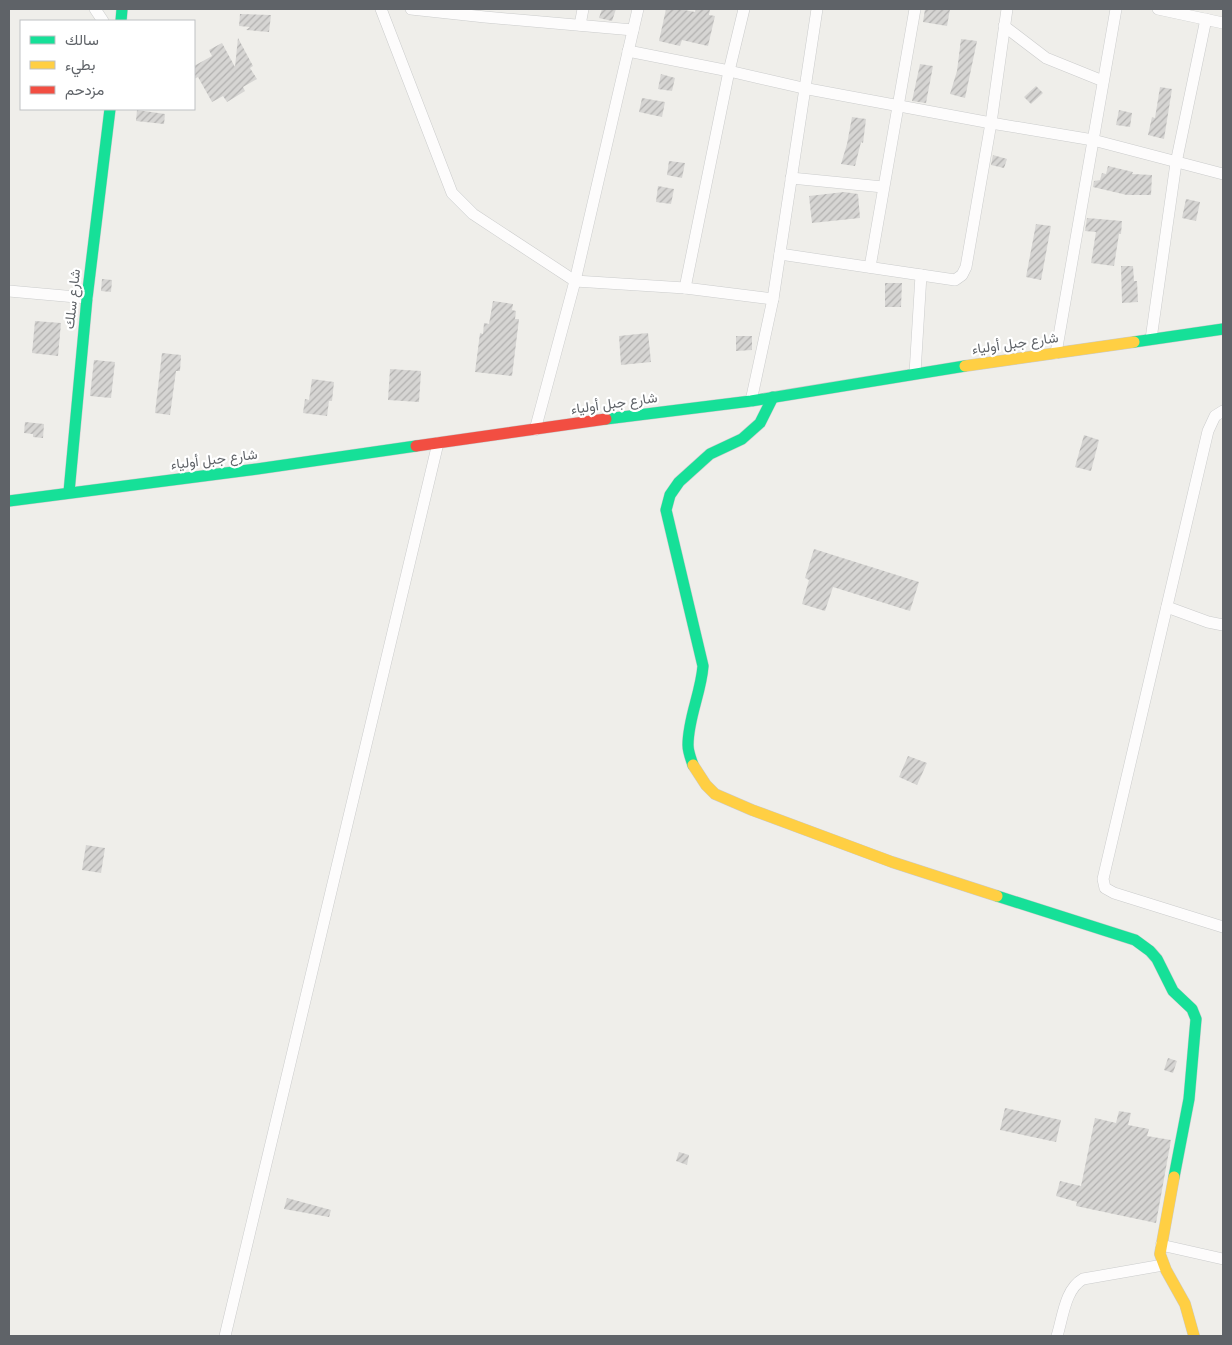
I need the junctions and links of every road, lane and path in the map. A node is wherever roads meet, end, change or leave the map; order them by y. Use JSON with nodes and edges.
{"nodes":[{"id":1,"x":95,"y":9,"type":"edge"},
{"id":2,"x":381,"y":9,"type":"edge"},
{"id":3,"x":411,"y":9,"type":"edge"},
{"id":4,"x":583,"y":9,"type":"edge"},
{"id":5,"x":638,"y":9,"type":"edge"},
{"id":6,"x":744,"y":9,"type":"edge"},
{"id":7,"x":817,"y":9,"type":"edge"},
{"id":8,"x":915,"y":9,"type":"edge"},
{"id":9,"x":1007,"y":9,"type":"edge"},
{"id":10,"x":1116,"y":9,"type":"edge"},
{"id":11,"x":1158,"y":9,"type":"edge"},
{"id":12,"x":1182,"y":11,"type":"edge"},
{"id":13,"x":486,"y":13,"type":"edge"},
{"id":14,"x":1206,"y":19,"type":"junction"},
{"id":15,"x":102,"y":20,"type":"edge"},
{"id":16,"x":1223,"y":24,"type":"edge"},
{"id":17,"x":580,"y":25,"type":"junction"},
{"id":18,"x":1004,"y":26,"type":"junction"},
{"id":19,"x":633,"y":30,"type":"junction"},
{"id":20,"x":628,"y":52,"type":"junction"},
{"id":21,"x":729,"y":71,"type":"junction"},
{"id":22,"x":1103,"y":81,"type":"junction"},
{"id":23,"x":803,"y":88,"type":"junction"},
{"id":24,"x":899,"y":105,"type":"junction"},
{"id":25,"x":110,"y":110,"type":"edge"},
{"id":26,"x":991,"y":123,"type":"junction"},
{"id":27,"x":1093,"y":140,"type":"junction"},
{"id":28,"x":1176,"y":163,"type":"junction"},
{"id":29,"x":1223,"y":174,"type":"edge"},
{"id":30,"x":791,"y":178,"type":"junction"},
{"id":31,"x":884,"y":187,"type":"junction"},
{"id":32,"x":780,"y":254,"type":"junction"},
{"id":33,"x":870,"y":267,"type":"junction"},
{"id":34,"x":921,"y":275,"type":"junction"},
{"id":35,"x":575,"y":281,"type":"junction"},
{"id":36,"x":685,"y":288,"type":"junction"},
{"id":37,"x":9,"y":291,"type":"edge"},
{"id":38,"x":87,"y":298,"type":"junction"},
{"id":39,"x":773,"y":298,"type":"junction"},
{"id":40,"x":1223,"y":329,"type":"edge"},
{"id":41,"x":1151,"y":339,"type":"junction"},
{"id":42,"x":1056,"y":353,"type":"junction"},
{"id":43,"x":915,"y":373,"type":"junction"},
{"id":44,"x":773,"y":397,"type":"junction"},
{"id":45,"x":751,"y":401,"type":"junction"},
{"id":46,"x":1223,"y":411,"type":"edge"},
{"id":47,"x":536,"y":430,"type":"junction"},
{"id":48,"x":438,"y":443,"type":"junction"},
{"id":49,"x":69,"y":492,"type":"junction"},
{"id":50,"x":9,"y":501,"type":"edge"},
{"id":51,"x":1166,"y":607,"type":"junction"},
{"id":52,"x":1223,"y":625,"type":"edge"},
{"id":53,"x":1223,"y":927,"type":"edge"},
{"id":54,"x":1161,"y":1245,"type":"junction"},
{"id":55,"x":1223,"y":1259,"type":"edge"},
{"id":56,"x":1163,"y":1266,"type":"junction"},
{"id":57,"x":225,"y":1336,"type":"edge"},
{"id":58,"x":1057,"y":1336,"type":"edge"},
{"id":59,"x":1194,"y":1336,"type":"edge"}],
"edges":[{"from":1,"to":15,"type":"street"},
{"from":2,"to":35,"type":"street"},
{"from":3,"to":13,"type":"street"},
{"from":4,"to":17,"type":"street"},
{"from":5,"to":19,"type":"street"},
{"from":6,"to":21,"type":"street"},
{"from":7,"to":23,"type":"street"},
{"from":8,"to":24,"type":"street"},
{"from":9,"to":18,"type":"street"},
{"from":10,"to":22,"type":"street"},
{"from":11,"to":12,"type":"street"},
{"from":12,"to":14,"type":"street"},
{"from":13,"to":17,"type":"street"},
{"from":14,"to":16,"type":"street"},
{"from":14,"to":28,"type":"street"},
{"from":17,"to":19,"type":"street"},
{"from":18,"to":22,"type":"street"},
{"from":18,"to":26,"type":"street"},
{"from":19,"to":20,"type":"street"},
{"from":20,"to":21,"type":"street"},
{"from":20,"to":35,"type":"street"},
{"from":21,"to":23,"type":"street"},
{"from":21,"to":36,"type":"street"},
{"from":22,"to":27,"type":"street"},
{"from":23,"to":24,"type":"street"},
{"from":23,"to":30,"type":"street"},
{"from":24,"to":26,"type":"street"},
{"from":24,"to":31,"type":"street"},
{"from":25,"to":38,"type":"main road","name":"شارع سلك"},
{"from":26,"to":27,"type":"street"},
{"from":26,"to":34,"type":"street"},
{"from":27,"to":28,"type":"street"},
{"from":27,"to":42,"type":"street"},
{"from":28,"to":29,"type":"street"},
{"from":28,"to":41,"type":"street"},
{"from":30,"to":31,"type":"street"},
{"from":30,"to":32,"type":"street"},
{"from":31,"to":33,"type":"street"},
{"from":32,"to":33,"type":"street"},
{"from":32,"to":39,"type":"street"},
{"from":33,"to":34,"type":"street"},
{"from":34,"to":43,"type":"street"},
{"from":35,"to":36,"type":"street"},
{"from":35,"to":47,"type":"street"},
{"from":36,"to":39,"type":"street"},
{"from":37,"to":38,"type":"street"},
{"from":38,"to":49,"type":"main road","name":"شارع سلك"},
{"from":39,"to":45,"type":"street"},
{"from":40,"to":41,"type":"main road","name":"شارع جبل أولياء"},
{"from":41,"to":42,"type":"main road","name":"شارع جبل أولياء"},
{"from":42,"to":43,"type":"main road","name":"شارع جبل أولياء"},
{"from":43,"to":44,"type":"main road","name":"شارع جبل أولياء"},
{"from":44,"to":45,"type":"main road","name":"شارع جبل أولياء"},
{"from":44,"to":54,"type":"main road"},
{"from":45,"to":47,"type":"main road","name":"شارع جبل أولياء"},
{"from":46,"to":51,"type":"street"},
{"from":47,"to":48,"type":"main road","name":"شارع جبل أولياء"},
{"from":48,"to":49,"type":"main road","name":"شارع جبل أولياء"},
{"from":48,"to":57,"type":"street"},
{"from":49,"to":50,"type":"main road","name":"شارع جبل أولياء"},
{"from":51,"to":52,"type":"street"},
{"from":51,"to":53,"type":"street"},
{"from":54,"to":55,"type":"street"},
{"from":54,"to":56,"type":"main road"},
{"from":56,"to":58,"type":"street"},
{"from":56,"to":59,"type":"main road"}]}
